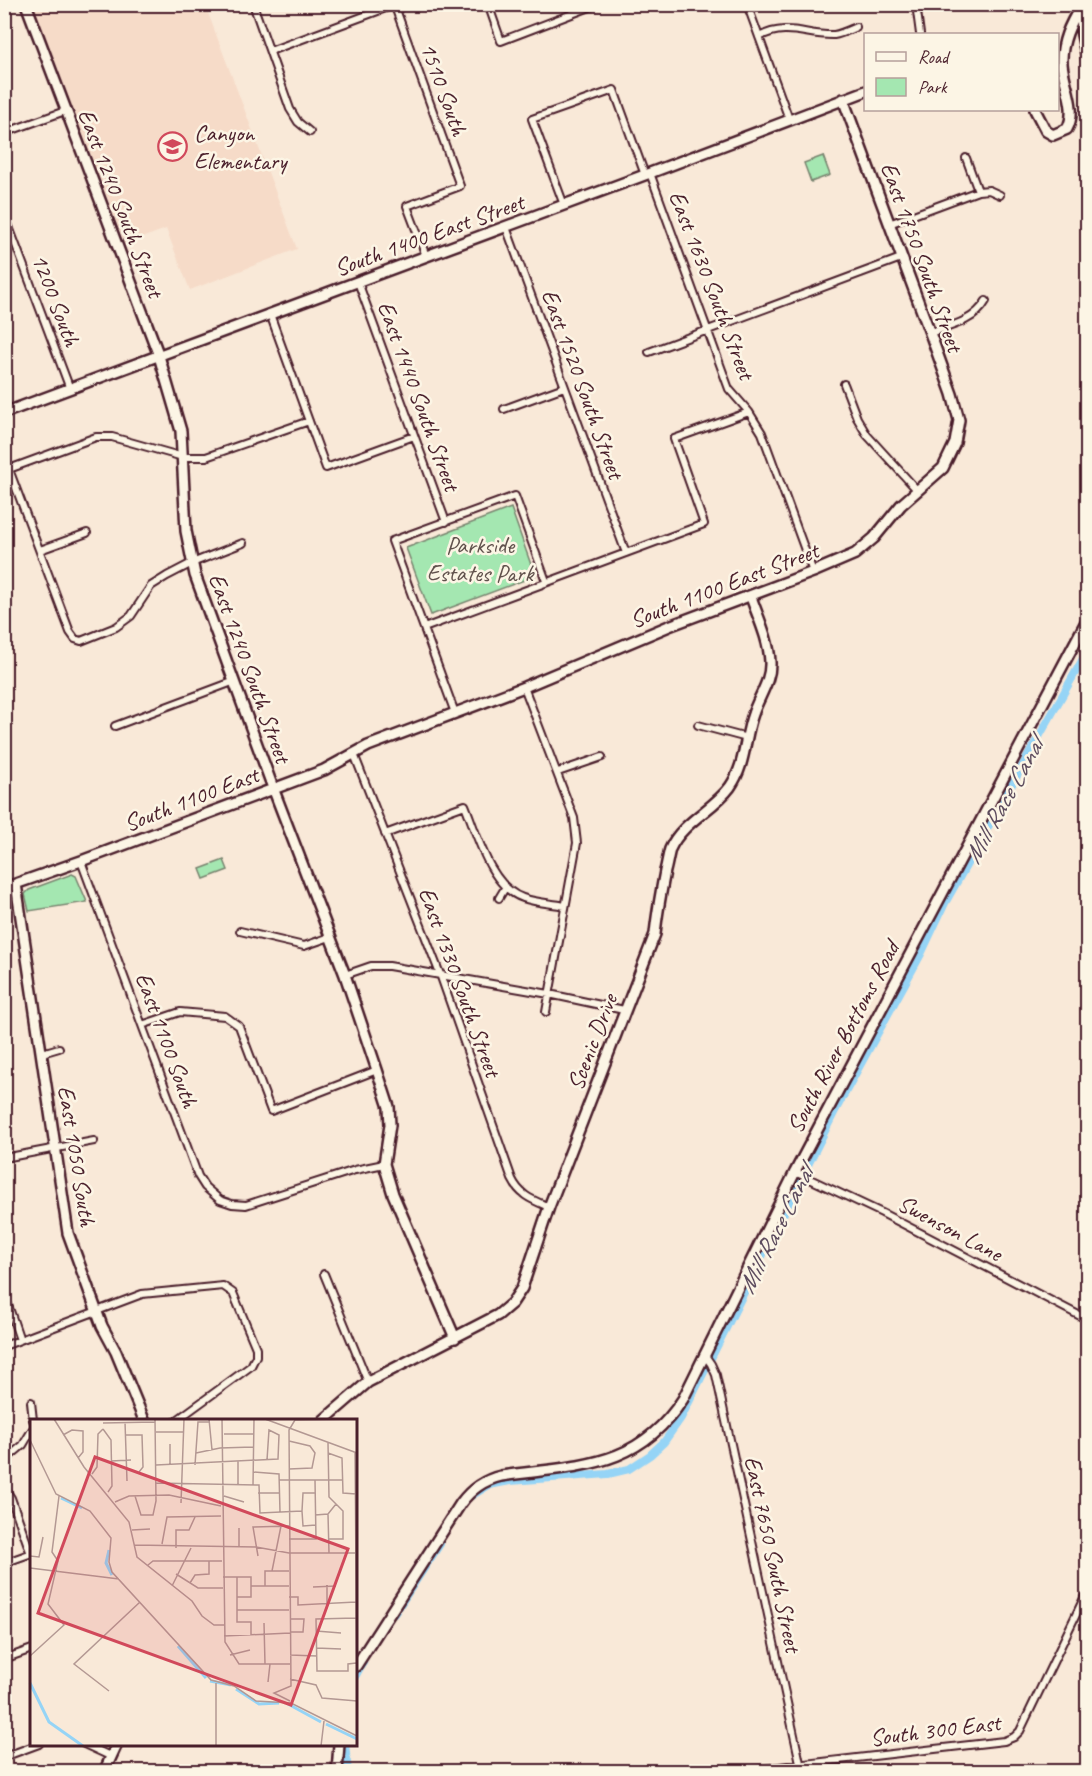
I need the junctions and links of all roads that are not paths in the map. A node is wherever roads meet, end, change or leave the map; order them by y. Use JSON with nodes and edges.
{"nodes":[{"id":1,"x":26,"y":4,"type":"edge"},
{"id":2,"x":255,"y":4,"type":"edge"},
{"id":3,"x":488,"y":4,"type":"edge"},
{"id":4,"x":597,"y":4,"type":"edge"},
{"id":5,"x":747,"y":4,"type":"edge"},
{"id":6,"x":916,"y":4,"type":"edge"},
{"id":7,"x":394,"y":5,"type":"edge"},
{"id":8,"x":1081,"y":5,"type":"edge"},
{"id":9,"x":579,"y":8,"type":"edge"},
{"id":10,"x":856,"y":27,"type":"dead end"},
{"id":11,"x":920,"y":33,"type":"edge"},
{"id":12,"x":759,"y":37,"type":"junction"},
{"id":13,"x":270,"y":51,"type":"junction"},
{"id":14,"x":1088,"y":63,"type":"edge"},
{"id":15,"x":864,"y":92,"type":"edge"},
{"id":16,"x":843,"y":99,"type":"junction"},
{"id":17,"x":65,"y":111,"type":"junction"},
{"id":18,"x":1036,"y":111,"type":"edge"},
{"id":19,"x":789,"y":119,"type":"junction"},
{"id":20,"x":310,"y":132,"type":"dead end"},
{"id":21,"x":4,"y":133,"type":"edge"},
{"id":22,"x":966,"y":158,"type":"dead end"},
{"id":23,"x":647,"y":174,"type":"junction"},
{"id":24,"x":978,"y":191,"type":"junction"},
{"id":25,"x":1000,"y":195,"type":"dead end"},
{"id":26,"x":564,"y":205,"type":"junction"},
{"id":27,"x":6,"y":224,"type":"edge"},
{"id":28,"x":889,"y":224,"type":"junction"},
{"id":29,"x":506,"y":227,"type":"junction"},
{"id":30,"x":426,"y":256,"type":"junction"},
{"id":31,"x":901,"y":258,"type":"junction"},
{"id":32,"x":358,"y":282,"type":"junction"},
{"id":33,"x":986,"y":301,"type":"dead end"},
{"id":34,"x":270,"y":314,"type":"junction"},
{"id":35,"x":707,"y":331,"type":"junction"},
{"id":36,"x":930,"y":333,"type":"junction"},
{"id":37,"x":649,"y":352,"type":"dead end"},
{"id":38,"x":159,"y":356,"type":"junction"},
{"id":39,"x":844,"y":384,"type":"dead end"},
{"id":40,"x":564,"y":387,"type":"junction"},
{"id":41,"x":70,"y":389,"type":"junction"},
{"id":42,"x":504,"y":409,"type":"dead end"},
{"id":43,"x":748,"y":412,"type":"junction"},
{"id":44,"x":4,"y":413,"type":"edge"},
{"id":45,"x":309,"y":422,"type":"junction"},
{"id":46,"x":957,"y":430,"type":"joint"},
{"id":47,"x":414,"y":436,"type":"junction"},
{"id":48,"x":4,"y":456,"type":"edge"},
{"id":49,"x":183,"y":457,"type":"junction"},
{"id":50,"x":9,"y":469,"type":"junction"},
{"id":51,"x":918,"y":491,"type":"junction"},
{"id":52,"x":446,"y":522,"type":"junction"},
{"id":53,"x":87,"y":533,"type":"dead end"},
{"id":54,"x":243,"y":543,"type":"dead end"},
{"id":55,"x":40,"y":550,"type":"junction"},
{"id":56,"x":626,"y":552,"type":"junction"},
{"id":57,"x":192,"y":563,"type":"junction"},
{"id":58,"x":813,"y":572,"type":"junction"},
{"id":59,"x":546,"y":581,"type":"junction"},
{"id":60,"x":751,"y":597,"type":"junction"},
{"id":61,"x":1088,"y":618,"type":"edge"},
{"id":62,"x":424,"y":628,"type":"junction"},
{"id":63,"x":235,"y":681,"type":"junction"},
{"id":64,"x":524,"y":687,"type":"junction"},
{"id":65,"x":455,"y":713,"type":"junction"},
{"id":66,"x":698,"y":725,"type":"dead end"},
{"id":67,"x":115,"y":726,"type":"dead end"},
{"id":68,"x":747,"y":738,"type":"junction"},
{"id":69,"x":354,"y":754,"type":"junction"},
{"id":70,"x":602,"y":757,"type":"dead end"},
{"id":71,"x":558,"y":772,"type":"junction"},
{"id":72,"x":273,"y":788,"type":"junction"},
{"id":73,"x":385,"y":834,"type":"junction"},
{"id":74,"x":81,"y":861,"type":"junction"},
{"id":75,"x":16,"y":884,"type":"junction"},
{"id":76,"x":4,"y":888,"type":"edge"},
{"id":77,"x":506,"y":888,"type":"junction"},
{"id":78,"x":499,"y":898,"type":"dead end"},
{"id":79,"x":565,"y":906,"type":"junction"},
{"id":80,"x":240,"y":931,"type":"dead end"},
{"id":81,"x":330,"y":937,"type":"junction"},
{"id":82,"x":440,"y":974,"type":"junction"},
{"id":83,"x":345,"y":975,"type":"junction"},
{"id":84,"x":549,"y":994,"type":"junction"},
{"id":85,"x":624,"y":1011,"type":"junction"},
{"id":86,"x":546,"y":1012,"type":"dead end"},
{"id":87,"x":142,"y":1025,"type":"junction"},
{"id":88,"x":59,"y":1048,"type":"dead end"},
{"id":89,"x":42,"y":1053,"type":"junction"},
{"id":90,"x":378,"y":1070,"type":"junction"},
{"id":91,"x":94,"y":1142,"type":"dead end"},
{"id":92,"x":56,"y":1148,"type":"junction"},
{"id":93,"x":4,"y":1158,"type":"edge"},
{"id":94,"x":384,"y":1164,"type":"junction"},
{"id":95,"x":797,"y":1173,"type":"junction"},
{"id":96,"x":549,"y":1207,"type":"junction"},
{"id":97,"x":324,"y":1274,"type":"dead end"},
{"id":98,"x":4,"y":1293,"type":"edge"},
{"id":99,"x":95,"y":1311,"type":"junction"},
{"id":100,"x":1088,"y":1320,"type":"edge"},
{"id":101,"x":455,"y":1338,"type":"junction"},
{"id":102,"x":21,"y":1340,"type":"junction"},
{"id":103,"x":4,"y":1346,"type":"edge"},
{"id":104,"x":708,"y":1359,"type":"junction"},
{"id":105,"x":368,"y":1382,"type":"junction"},
{"id":106,"x":31,"y":1402,"type":"dead end"},
{"id":107,"x":33,"y":1419,"type":"edge"},
{"id":108,"x":144,"y":1419,"type":"edge"},
{"id":109,"x":178,"y":1419,"type":"edge"},
{"id":110,"x":325,"y":1419,"type":"edge"},
{"id":111,"x":30,"y":1433,"type":"edge"},
{"id":112,"x":4,"y":1461,"type":"edge"},
{"id":113,"x":4,"y":1486,"type":"edge"},
{"id":114,"x":30,"y":1550,"type":"edge"},
{"id":115,"x":30,"y":1553,"type":"edge"},
{"id":116,"x":4,"y":1563,"type":"edge"},
{"id":117,"x":1088,"y":1595,"type":"edge"},
{"id":118,"x":30,"y":1650,"type":"edge"},
{"id":119,"x":4,"y":1659,"type":"edge"},
{"id":120,"x":357,"y":1664,"type":"edge"},
{"id":121,"x":34,"y":1746,"type":"edge"},
{"id":122,"x":88,"y":1746,"type":"edge"},
{"id":123,"x":116,"y":1746,"type":"edge"},
{"id":124,"x":339,"y":1746,"type":"edge"},
{"id":125,"x":110,"y":1756,"type":"junction"},
{"id":126,"x":4,"y":1757,"type":"edge"},
{"id":127,"x":800,"y":1764,"type":"junction"},
{"id":128,"x":104,"y":1772,"type":"edge"},
{"id":129,"x":337,"y":1772,"type":"edge"},
{"id":130,"x":735,"y":1772,"type":"edge"},
{"id":131,"x":802,"y":1772,"type":"edge"}],
"edges":[{"from":1,"to":17,"type":"street","name":"East 1240 South Street"},
{"from":2,"to":13,"type":"street"},
{"from":3,"to":9,"type":"street"},
{"from":4,"to":9,"type":"street"},
{"from":5,"to":12,"type":"street"},
{"from":6,"to":11,"type":"street"},
{"from":7,"to":13,"type":"street"},
{"from":7,"to":30,"type":"street","name":"1510 South"},
{"from":8,"to":14,"type":"street"},
{"from":8,"to":18,"type":"street"},
{"from":10,"to":12,"type":"street"},
{"from":12,"to":19,"type":"street"},
{"from":13,"to":20,"type":"street"},
{"from":15,"to":16,"type":"street","name":"South 1400 East Street"},
{"from":16,"to":19,"type":"street","name":"South 1400 East Street"},
{"from":16,"to":28,"type":"street","name":"East 1750 South Street"},
{"from":17,"to":21,"type":"street"},
{"from":17,"to":38,"type":"street","name":"East 1240 South Street"},
{"from":19,"to":23,"type":"street","name":"South 1400 East Street"},
{"from":22,"to":24,"type":"street"},
{"from":23,"to":26,"type":"street","name":"South 1400 East Street"},
{"from":23,"to":26,"type":"street","name":"East 1630 South Street"},
{"from":23,"to":35,"type":"street","name":"East 1630 South Street"},
{"from":24,"to":25,"type":"street"},
{"from":24,"to":28,"type":"street"},
{"from":26,"to":29,"type":"street","name":"South 1400 East Street"},
{"from":27,"to":41,"type":"street","name":"1200 South"},
{"from":28,"to":31,"type":"street","name":"East 1750 South Street"},
{"from":29,"to":30,"type":"street","name":"South 1400 East Street"},
{"from":29,"to":40,"type":"street","name":"East 1520 South Street"},
{"from":30,"to":32,"type":"street","name":"South 1400 East Street"},
{"from":31,"to":35,"type":"street"},
{"from":31,"to":36,"type":"street","name":"East 1750 South Street"},
{"from":32,"to":34,"type":"street","name":"South 1400 East Street"},
{"from":32,"to":47,"type":"street","name":"East 1440 South Street"},
{"from":33,"to":36,"type":"street"},
{"from":34,"to":38,"type":"street","name":"South 1400 East Street"},
{"from":34,"to":45,"type":"street"},
{"from":35,"to":37,"type":"street"},
{"from":35,"to":43,"type":"street","name":"East 1630 South Street"},
{"from":36,"to":46,"type":"street","name":"East 1750 South Street"},
{"from":38,"to":41,"type":"street","name":"South 1400 East Street"},
{"from":38,"to":49,"type":"street","name":"East 1240 South Street"},
{"from":39,"to":51,"type":"street"},
{"from":40,"to":42,"type":"street"},
{"from":40,"to":56,"type":"street","name":"East 1520 South Street"},
{"from":41,"to":44,"type":"street","name":"South 1400 East Street"},
{"from":43,"to":56,"type":"street"},
{"from":43,"to":58,"type":"street","name":"East 1630 South Street"},
{"from":45,"to":47,"type":"street"},
{"from":45,"to":49,"type":"street"},
{"from":46,"to":51,"type":"street","name":"South 1100 East Street"},
{"from":47,"to":52,"type":"street","name":"East 1440 South Street"},
{"from":48,"to":50,"type":"street"},
{"from":49,"to":50,"type":"street"},
{"from":49,"to":57,"type":"street","name":"East 1240 South Street"},
{"from":50,"to":55,"type":"street"},
{"from":51,"to":58,"type":"street","name":"South 1100 East Street"},
{"from":52,"to":59,"type":"street"},
{"from":52,"to":62,"type":"street"},
{"from":53,"to":55,"type":"street"},
{"from":54,"to":57,"type":"street"},
{"from":55,"to":57,"type":"street"},
{"from":56,"to":59,"type":"street"},
{"from":57,"to":63,"type":"street","name":"East 1240 South Street"},
{"from":58,"to":60,"type":"street","name":"South 1100 East Street"},
{"from":59,"to":62,"type":"street"},
{"from":60,"to":64,"type":"street","name":"South 1100 East Street"},
{"from":60,"to":68,"type":"street","name":"Scenic Drive"},
{"from":61,"to":95,"type":"street","name":"South River Bottoms Road"},
{"from":62,"to":65,"type":"street"},
{"from":63,"to":67,"type":"street"},
{"from":63,"to":72,"type":"street","name":"East 1240 South Street"},
{"from":64,"to":65,"type":"street","name":"South 1100 East Street"},
{"from":64,"to":71,"type":"street"},
{"from":65,"to":69,"type":"street","name":"South 1100 East"},
{"from":66,"to":68,"type":"street"},
{"from":68,"to":85,"type":"street","name":"Scenic Drive"},
{"from":69,"to":72,"type":"street","name":"South 1100 East"},
{"from":69,"to":73,"type":"street","name":"East 1330 South Street"},
{"from":70,"to":71,"type":"street"},
{"from":71,"to":79,"type":"street"},
{"from":72,"to":74,"type":"street","name":"South 1100 East"},
{"from":72,"to":81,"type":"street","name":"East 1240 South Street"},
{"from":73,"to":77,"type":"street"},
{"from":73,"to":82,"type":"street","name":"East 1330 South Street"},
{"from":74,"to":75,"type":"street","name":"South 1100 East"},
{"from":74,"to":87,"type":"street","name":"East 1100 South"},
{"from":75,"to":76,"type":"street","name":"South 1100 East"},
{"from":75,"to":89,"type":"street","name":"East 1050 South"},
{"from":77,"to":78,"type":"street"},
{"from":77,"to":79,"type":"street"},
{"from":79,"to":84,"type":"street"},
{"from":80,"to":81,"type":"street"},
{"from":81,"to":83,"type":"street","name":"East 1240 South Street"},
{"from":82,"to":83,"type":"street"},
{"from":82,"to":84,"type":"street"},
{"from":82,"to":96,"type":"street","name":"East 1330 South Street"},
{"from":83,"to":90,"type":"street","name":"East 1240 South Street"},
{"from":84,"to":85,"type":"street"},
{"from":84,"to":86,"type":"street"},
{"from":85,"to":96,"type":"street","name":"Scenic Drive"},
{"from":87,"to":90,"type":"street"},
{"from":87,"to":94,"type":"street","name":"East 1100 South"},
{"from":88,"to":89,"type":"street"},
{"from":89,"to":92,"type":"street","name":"East 1050 South"},
{"from":90,"to":94,"type":"street","name":"East 1240 South Street"},
{"from":91,"to":92,"type":"street"},
{"from":92,"to":93,"type":"street"},
{"from":92,"to":99,"type":"street","name":"East 1050 South"},
{"from":94,"to":101,"type":"street","name":"East 1240 South Street"},
{"from":95,"to":100,"type":"street","name":"Swenson Lane"},
{"from":95,"to":104,"type":"street","name":"South River Bottoms Road"},
{"from":96,"to":101,"type":"street","name":"Scenic Drive"},
{"from":97,"to":105,"type":"street"},
{"from":98,"to":102,"type":"street"},
{"from":99,"to":102,"type":"street"},
{"from":99,"to":108,"type":"street","name":"East 1050 South"},
{"from":99,"to":109,"type":"street"},
{"from":101,"to":105,"type":"street","name":"Scenic Drive"},
{"from":102,"to":103,"type":"street"},
{"from":104,"to":120,"type":"street","name":"South River Bottoms Road"},
{"from":104,"to":127,"type":"street","name":"East 7650 South Street"},
{"from":105,"to":110,"type":"street","name":"Scenic Drive"},
{"from":106,"to":107,"type":"street"},
{"from":111,"to":112,"type":"street"},
{"from":113,"to":114,"type":"street"},
{"from":115,"to":116,"type":"street"},
{"from":117,"to":127,"type":"street","name":"South 300 East"},
{"from":118,"to":119,"type":"street"},
{"from":121,"to":126,"type":"street"},
{"from":122,"to":125,"type":"street"},
{"from":123,"to":125,"type":"street"},
{"from":124,"to":129,"type":"street"},
{"from":125,"to":128,"type":"street"},
{"from":127,"to":130,"type":"street","name":"South 300 East"},
{"from":127,"to":131,"type":"street","name":"East 7650 South Street"}]}
